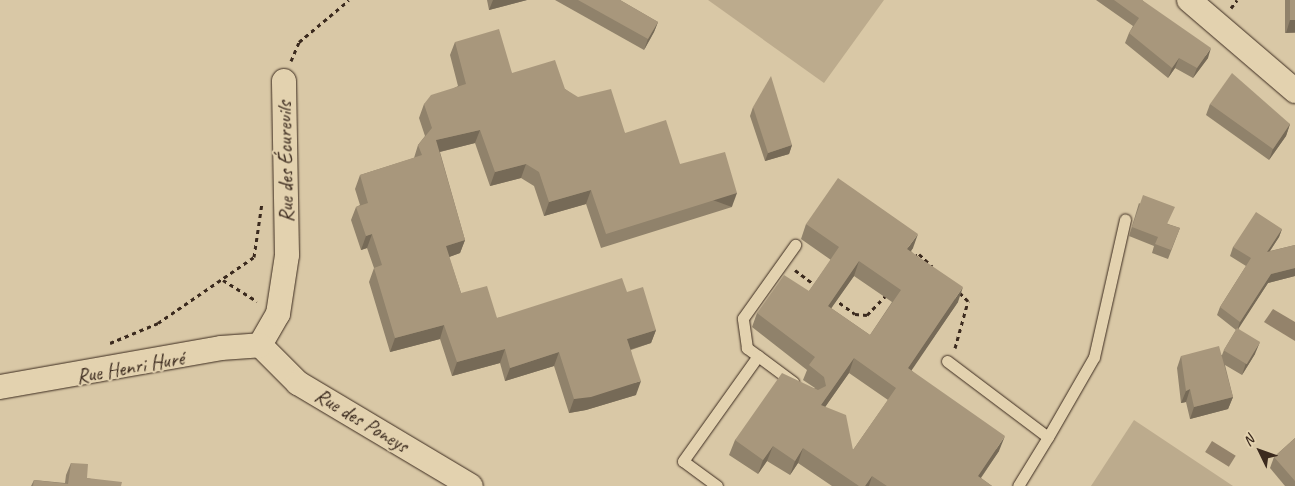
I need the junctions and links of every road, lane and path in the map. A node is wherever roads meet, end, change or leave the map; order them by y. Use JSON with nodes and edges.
{"nodes":[{"id":1,"x":349,"y":0,"type":"edge"},
{"id":2,"x":1188,"y":0,"type":"edge"},
{"id":3,"x":284,"y":81,"type":"joint"},
{"id":4,"x":1295,"y":91,"type":"edge"},
{"id":5,"x":284,"y":187,"type":"junction"},
{"id":6,"x":1125,"y":219,"type":"dead end"},
{"id":7,"x":795,"y":245,"type":"dead end"},
{"id":8,"x":783,"y":262,"type":"junction"},
{"id":9,"x":907,"y":266,"type":"edge"},
{"id":10,"x":940,"y":274,"type":"edge"},
{"id":11,"x":224,"y":280,"type":"junction"},
{"id":12,"x":890,"y":288,"type":"edge"},
{"id":13,"x":954,"y":288,"type":"edge"},
{"id":14,"x":278,"y":314,"type":"junction"},
{"id":15,"x":260,"y":345,"type":"junction"},
{"id":16,"x":100,"y":346,"type":"dead end"},
{"id":17,"x":758,"y":356,"type":"junction"},
{"id":18,"x":948,"y":362,"type":"joint"},
{"id":19,"x":0,"y":388,"type":"edge"},
{"id":20,"x":806,"y":391,"type":"edge"},
{"id":21,"x":1048,"y":437,"type":"junction"},
{"id":22,"x":471,"y":486,"type":"edge"},
{"id":23,"x":717,"y":486,"type":"edge"},
{"id":24,"x":1018,"y":486,"type":"edge"}],
"edges":[{"from":1,"to":3,"type":"path","name":"Rue des Écureuils"},
{"from":2,"to":4,"type":"street"},
{"from":3,"to":5,"type":"street","name":"Rue des Écureuils"},
{"from":5,"to":11,"type":"path"},
{"from":5,"to":14,"type":"street","name":"Rue des Écureuils"},
{"from":6,"to":21,"type":"lane"},
{"from":7,"to":8,"type":"lane"},
{"from":8,"to":12,"type":"path"},
{"from":8,"to":17,"type":"lane"},
{"from":9,"to":10,"type":"path"},
{"from":11,"to":14,"type":"path"},
{"from":11,"to":16,"type":"path"},
{"from":13,"to":18,"type":"path"},
{"from":14,"to":15,"type":"street","name":"Rue des Écureuils"},
{"from":15,"to":19,"type":"street","name":"Rue Henri Huré"},
{"from":15,"to":22,"type":"street","name":"Rue des Poneys"},
{"from":17,"to":20,"type":"lane"},
{"from":17,"to":23,"type":"lane"},
{"from":18,"to":21,"type":"lane"},
{"from":21,"to":24,"type":"lane"}]}
